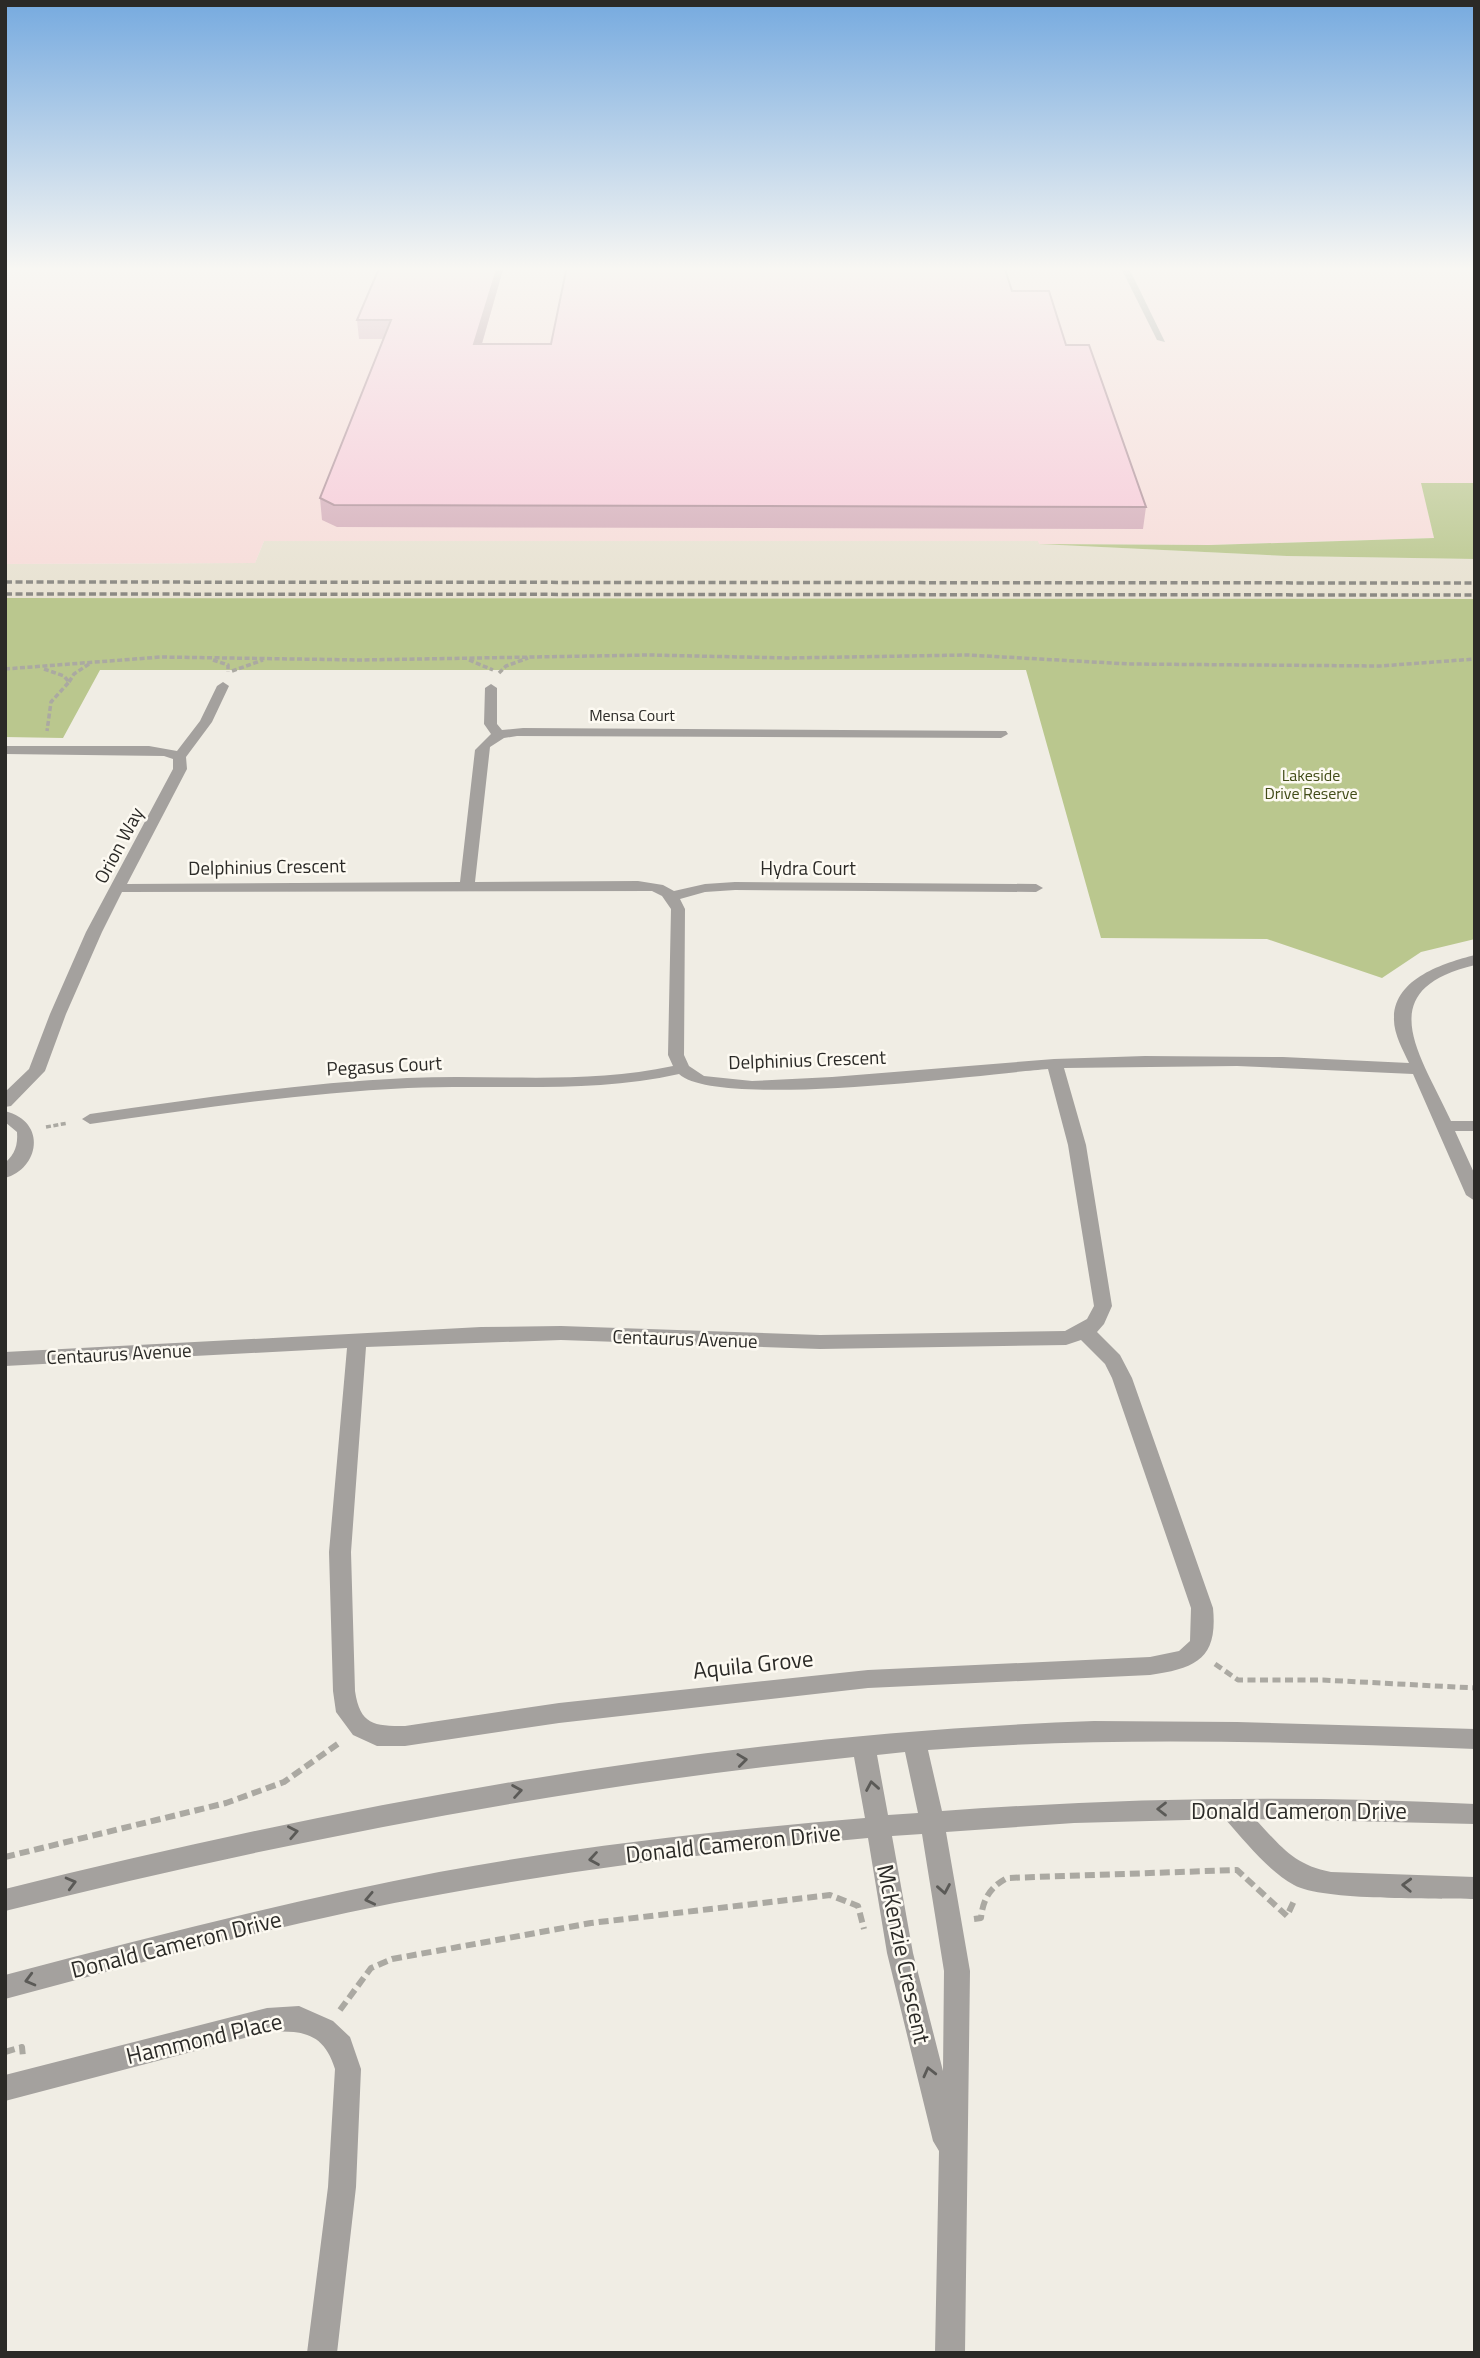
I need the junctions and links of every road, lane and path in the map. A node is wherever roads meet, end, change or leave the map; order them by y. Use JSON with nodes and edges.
{"nodes":[{"id":1,"x":532,"y":657,"type":"junction"},
{"id":2,"x":207,"y":658,"type":"junction"},
{"id":3,"x":275,"y":658,"type":"junction"},
{"id":4,"x":467,"y":659,"type":"junction"},
{"id":5,"x":1475,"y":659,"type":"edge"},
{"id":6,"x":92,"y":662,"type":"junction"},
{"id":7,"x":36,"y":668,"type":"junction"},
{"id":8,"x":5,"y":669,"type":"edge"},
{"id":9,"x":228,"y":673,"type":"junction"},
{"id":10,"x":69,"y":682,"type":"junction"},
{"id":11,"x":223,"y":686,"type":"joint"},
{"id":12,"x":491,"y":688,"type":"dead end"},
{"id":13,"x":1001,"y":734,"type":"dead end"},
{"id":14,"x":499,"y":735,"type":"junction"},
{"id":15,"x":5,"y":750,"type":"edge"},
{"id":16,"x":44,"y":750,"type":"junction"},
{"id":17,"x":179,"y":757,"type":"junction"},
{"id":18,"x":467,"y":884,"type":"junction"},
{"id":19,"x":117,"y":888,"type":"junction"},
{"id":20,"x":1036,"y":888,"type":"dead end"},
{"id":21,"x":673,"y":896,"type":"junction"},
{"id":22,"x":1475,"y":960,"type":"edge"},
{"id":23,"x":1055,"y":1064,"type":"junction"},
{"id":24,"x":681,"y":1069,"type":"junction"},
{"id":25,"x":1419,"y":1069,"type":"junction"},
{"id":26,"x":5,"y":1102,"type":"edge"},
{"id":27,"x":5,"y":1116,"type":"edge"},
{"id":28,"x":90,"y":1119,"type":"joint"},
{"id":29,"x":1445,"y":1126,"type":"junction"},
{"id":30,"x":1475,"y":1126,"type":"edge"},
{"id":31,"x":26,"y":1130,"type":"junction"},
{"id":32,"x":5,"y":1172,"type":"edge"},
{"id":33,"x":1475,"y":1195,"type":"edge"},
{"id":34,"x":1085,"y":1332,"type":"junction"},
{"id":35,"x":357,"y":1340,"type":"junction"},
{"id":36,"x":5,"y":1359,"type":"edge"},
{"id":37,"x":1238,"y":1680,"type":"dead end"},
{"id":38,"x":1475,"y":1688,"type":"edge"},
{"id":39,"x":361,"y":1728,"type":"junction"},
{"id":40,"x":1475,"y":1739,"type":"edge"},
{"id":41,"x":915,"y":1743,"type":"junction"},
{"id":42,"x":864,"y":1746,"type":"junction"},
{"id":43,"x":1230,"y":1808,"type":"junction"},
{"id":44,"x":1475,"y":1814,"type":"edge"},
{"id":45,"x":932,"y":1822,"type":"junction"},
{"id":46,"x":879,"y":1827,"type":"junction"},
{"id":47,"x":5,"y":1857,"type":"edge"},
{"id":48,"x":1304,"y":1878,"type":"junction"},
{"id":49,"x":1475,"y":1888,"type":"edge"},
{"id":50,"x":5,"y":1900,"type":"edge"},
{"id":51,"x":965,"y":1920,"type":"dead end"},
{"id":52,"x":877,"y":1929,"type":"dead end"},
{"id":53,"x":5,"y":1987,"type":"edge"},
{"id":54,"x":324,"y":2030,"type":"junction"},
{"id":55,"x":5,"y":2088,"type":"edge"},
{"id":56,"x":952,"y":2162,"type":"junction"},
{"id":57,"x":322,"y":2353,"type":"edge"},
{"id":58,"x":950,"y":2353,"type":"edge"}],
"edges":[{"from":1,"to":4,"type":"path"},
{"from":1,"to":4,"type":"path"},
{"from":1,"to":5,"type":"path"},
{"from":2,"to":3,"type":"path"},
{"from":2,"to":6,"type":"path"},
{"from":2,"to":9,"type":"path"},
{"from":3,"to":4,"type":"path"},
{"from":3,"to":9,"type":"path"},
{"from":6,"to":7,"type":"path"},
{"from":6,"to":10,"type":"path"},
{"from":7,"to":8,"type":"path"},
{"from":7,"to":10,"type":"path"},
{"from":9,"to":11,"type":"path"},
{"from":10,"to":16,"type":"path"},
{"from":11,"to":17,"type":"street"},
{"from":12,"to":14,"type":"street"},
{"from":13,"to":14,"type":"street","name":"Mensa Court"},
{"from":14,"to":18,"type":"street"},
{"from":15,"to":16,"type":"street"},
{"from":16,"to":17,"type":"street"},
{"from":17,"to":19,"type":"street","name":"Orion Way"},
{"from":18,"to":19,"type":"street","name":"Delphinius Crescent"},
{"from":18,"to":21,"type":"street","name":"Delphinius Crescent"},
{"from":19,"to":26,"type":"street","name":"Orion Way"},
{"from":20,"to":21,"type":"street","name":"Hydra Court"},
{"from":21,"to":24,"type":"street"},
{"from":22,"to":25,"type":"street"},
{"from":23,"to":24,"type":"street","name":"Delphinius Crescent"},
{"from":23,"to":25,"type":"street","name":"Delphinius Crescent"},
{"from":23,"to":34,"type":"street"},
{"from":24,"to":28,"type":"street","name":"Pegasus Court"},
{"from":25,"to":29,"type":"street"},
{"from":27,"to":31,"type":"street"},
{"from":28,"to":31,"type":"path"},
{"from":29,"to":30,"type":"street"},
{"from":29,"to":33,"type":"street"},
{"from":31,"to":32,"type":"street"},
{"from":34,"to":35,"type":"street","name":"Centaurus Avenue"},
{"from":34,"to":39,"type":"street","name":"Aquila Grove"},
{"from":35,"to":36,"type":"street","name":"Centaurus Avenue"},
{"from":35,"to":39,"type":"street"},
{"from":37,"to":38,"type":"path"},
{"from":39,"to":47,"type":"path"},
{"from":40,"to":41,"type":"street"},
{"from":41,"to":42,"type":"street"},
{"from":41,"to":45,"type":"street","name":"McKenzie Crescent"},
{"from":46,"to":42,"type":"street","name":"McKenzie Crescent","one_way":true},
{"from":50,"to":42,"type":"street","one_way":true},
{"from":43,"to":44,"type":"street","name":"Donald Cameron Drive"},
{"from":43,"to":45,"type":"street","name":"Donald Cameron Drive","one_way":true},
{"from":43,"to":48,"type":"street"},
{"from":45,"to":46,"type":"street","name":"Donald Cameron Drive"},
{"from":45,"to":56,"type":"street","name":"McKenzie Crescent","one_way":true},
{"from":46,"to":53,"type":"street","name":"Donald Cameron Drive","one_way":true},
{"from":56,"to":46,"type":"street","name":"McKenzie Crescent","one_way":true},
{"from":49,"to":48,"type":"street","one_way":true},
{"from":48,"to":51,"type":"path"},
{"from":52,"to":54,"type":"path"},
{"from":54,"to":55,"type":"street","name":"Hammond Place"},
{"from":54,"to":57,"type":"street"},
{"from":56,"to":58,"type":"street","name":"McKenzie Crescent"}]}
